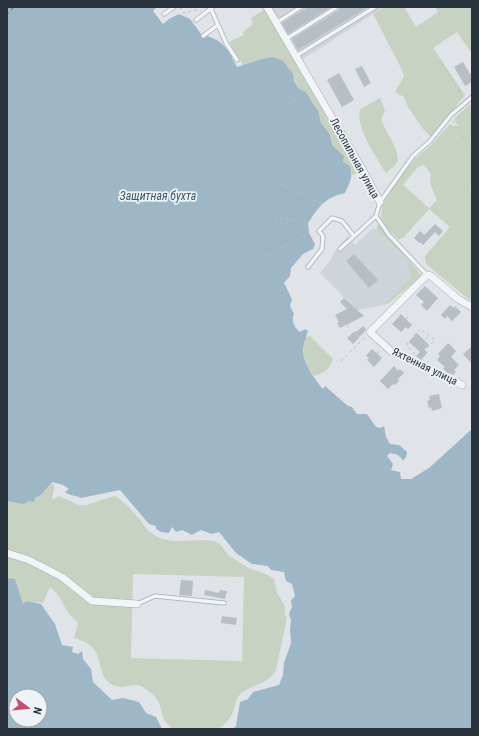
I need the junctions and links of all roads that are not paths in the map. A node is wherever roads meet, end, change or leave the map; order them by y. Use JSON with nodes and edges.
{"nodes":[{"id":1,"x":174,"y":7,"type":"edge"},
{"id":2,"x":266,"y":7,"type":"edge"},
{"id":3,"x":301,"y":7,"type":"edge"},
{"id":4,"x":337,"y":7,"type":"edge"},
{"id":5,"x":375,"y":7,"type":"edge"},
{"id":6,"x":212,"y":8,"type":"edge"},
{"id":7,"x":164,"y":14,"type":"dead end"},
{"id":8,"x":196,"y":20,"type":"dead end"},
{"id":9,"x":276,"y":23,"type":"junction"},
{"id":10,"x":218,"y":25,"type":"junction"},
{"id":11,"x":203,"y":36,"type":"dead end"},
{"id":12,"x":286,"y":39,"type":"junction"},
{"id":13,"x":296,"y":56,"type":"junction"},
{"id":14,"x":236,"y":60,"type":"dead end"},
{"id":15,"x":472,"y":97,"type":"edge"},
{"id":16,"x":425,"y":138,"type":"dead end"},
{"id":17,"x":430,"y":141,"type":"junction"},
{"id":18,"x":380,"y":202,"type":"junction"},
{"id":19,"x":376,"y":216,"type":"junction"},
{"id":20,"x":354,"y":236,"type":"junction"},
{"id":21,"x":340,"y":249,"type":"dead end"},
{"id":22,"x":308,"y":267,"type":"dead end"},
{"id":23,"x":427,"y":275,"type":"junction"},
{"id":24,"x":472,"y":308,"type":"edge"},
{"id":25,"x":462,"y":385,"type":"dead end"},
{"id":26,"x":7,"y":553,"type":"edge"},
{"id":27,"x":224,"y":603,"type":"dead end"},
{"id":28,"x":137,"y":604,"type":"joint"}],
"edges":[{"from":1,"to":7,"type":"lane"},
{"from":2,"to":9,"type":"street","name":"Лесопильная улица"},
{"from":3,"to":9,"type":"lane"},
{"from":4,"to":12,"type":"lane"},
{"from":5,"to":13,"type":"lane"},
{"from":6,"to":8,"type":"lane"},
{"from":6,"to":10,"type":"lane"},
{"from":9,"to":12,"type":"street","name":"Лесопильная улица"},
{"from":10,"to":11,"type":"lane"},
{"from":10,"to":14,"type":"lane"},
{"from":12,"to":13,"type":"street","name":"Лесопильная улица"},
{"from":13,"to":18,"type":"street","name":"Лесопильная улица"},
{"from":15,"to":17,"type":"lane"},
{"from":16,"to":17,"type":"lane"},
{"from":17,"to":18,"type":"lane"},
{"from":18,"to":19,"type":"lane","name":"Лесопильная улица"},
{"from":19,"to":20,"type":"lane"},
{"from":19,"to":23,"type":"lane","name":"Лесопильная улица"},
{"from":20,"to":21,"type":"lane"},
{"from":20,"to":22,"type":"lane"},
{"from":23,"to":24,"type":"street","name":"Лесопильная улица"},
{"from":23,"to":25,"type":"street","name":"Яхтенная улица"},
{"from":26,"to":28,"type":"street"},
{"from":27,"to":28,"type":"lane"}]}
